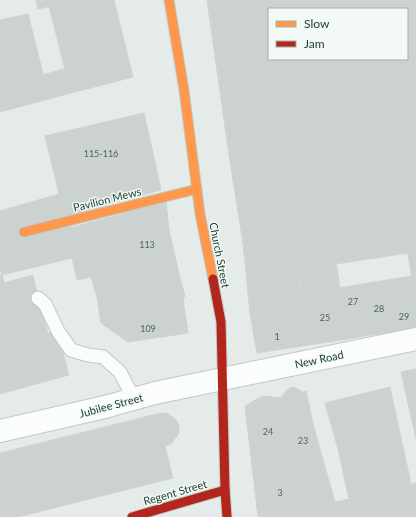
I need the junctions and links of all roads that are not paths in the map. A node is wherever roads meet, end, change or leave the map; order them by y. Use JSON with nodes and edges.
{"nodes":[{"id":1,"x":169,"y":0,"type":"edge"},
{"id":2,"x":197,"y":189,"type":"junction"},
{"id":3,"x":24,"y":232,"type":"dead end"},
{"id":4,"x":38,"y":298,"type":"dead end"},
{"id":5,"x":416,"y":339,"type":"edge"},
{"id":6,"x":222,"y":379,"type":"junction"},
{"id":7,"x":134,"y":399,"type":"junction"},
{"id":8,"x":0,"y":431,"type":"edge"},
{"id":9,"x":225,"y":490,"type":"junction"},
{"id":10,"x":132,"y":517,"type":"edge"},
{"id":11,"x":227,"y":517,"type":"edge"}],
"edges":[{"from":1,"to":2,"type":"street","name":"Church Street"},
{"from":2,"to":3,"type":"street","name":"Pavilion Mews"},
{"from":2,"to":6,"type":"street","name":"Church Street"},
{"from":4,"to":7,"type":"lane"},
{"from":5,"to":6,"type":"street","name":"New Road"},
{"from":6,"to":7,"type":"street","name":"Jubilee Street"},
{"from":6,"to":9,"type":"street","name":"Church Street"},
{"from":7,"to":8,"type":"street","name":"Jubilee Street"},
{"from":9,"to":10,"type":"street","name":"Regent Street"},
{"from":9,"to":11,"type":"street","name":"Church Street"}]}
